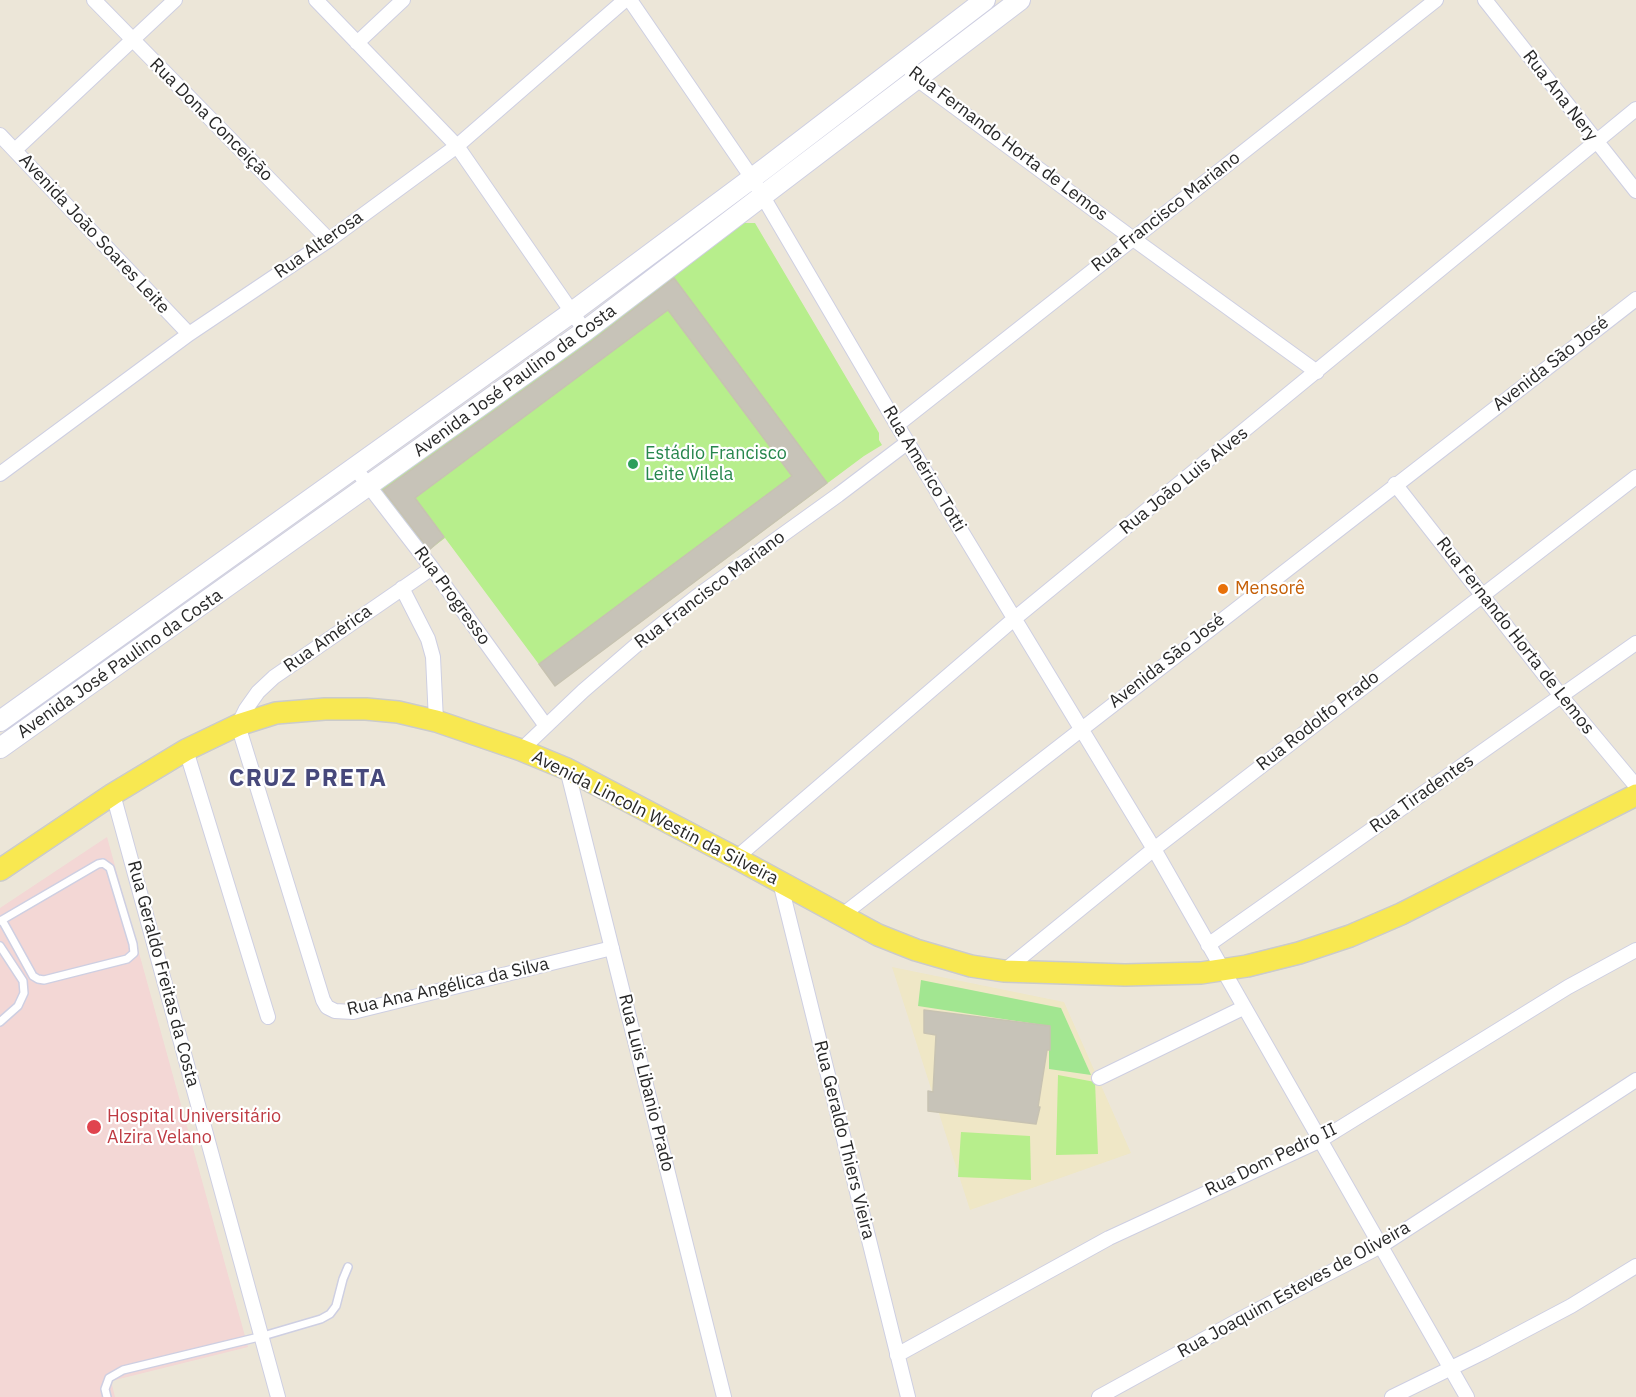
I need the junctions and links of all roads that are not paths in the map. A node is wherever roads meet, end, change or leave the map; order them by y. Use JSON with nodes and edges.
{"nodes":[{"id":1,"x":94,"y":0,"type":"edge"},
{"id":2,"x":175,"y":0,"type":"edge"},
{"id":3,"x":316,"y":0,"type":"edge"},
{"id":4,"x":403,"y":0,"type":"edge"},
{"id":5,"x":625,"y":0,"type":"edge"},
{"id":6,"x":630,"y":0,"type":"edge"},
{"id":7,"x":985,"y":0,"type":"edge"},
{"id":8,"x":1020,"y":0,"type":"edge"},
{"id":9,"x":1436,"y":0,"type":"edge"},
{"id":10,"x":1485,"y":0,"type":"edge"},
{"id":11,"x":132,"y":40,"type":"junction"},
{"id":12,"x":357,"y":42,"type":"junction"},
{"id":13,"x":903,"y":63,"type":"junction"},
{"id":14,"x":917,"y":80,"type":"junction"},
{"id":15,"x":1636,"y":109,"type":"edge"},
{"id":16,"x":0,"y":135,"type":"edge"},
{"id":17,"x":1596,"y":142,"type":"junction"},
{"id":18,"x":458,"y":146,"type":"junction"},
{"id":19,"x":15,"y":150,"type":"junction"},
{"id":20,"x":752,"y":178,"type":"junction"},
{"id":21,"x":1636,"y":191,"type":"edge"},
{"id":22,"x":763,"y":197,"type":"junction"},
{"id":23,"x":1132,"y":238,"type":"junction"},
{"id":24,"x":329,"y":240,"type":"junction"},
{"id":25,"x":1636,"y":299,"type":"edge"},
{"id":26,"x":572,"y":313,"type":"junction"},
{"id":27,"x":585,"y":331,"type":"junction"},
{"id":28,"x":189,"y":334,"type":"junction"},
{"id":29,"x":1317,"y":372,"type":"junction"},
{"id":30,"x":897,"y":425,"type":"junction"},
{"id":31,"x":908,"y":441,"type":"junction"},
{"id":32,"x":354,"y":468,"type":"junction"},
{"id":33,"x":0,"y":474,"type":"edge"},
{"id":34,"x":1636,"y":477,"type":"edge"},
{"id":35,"x":1395,"y":484,"type":"junction"},
{"id":36,"x":369,"y":486,"type":"junction"},
{"id":37,"x":432,"y":568,"type":"junction"},
{"id":38,"x":402,"y":588,"type":"junction"},
{"id":39,"x":1483,"y":594,"type":"junction"},
{"id":40,"x":1014,"y":620,"type":"junction"},
{"id":41,"x":1636,"y":643,"type":"edge"},
{"id":42,"x":1561,"y":696,"type":"junction"},
{"id":43,"x":0,"y":721,"type":"edge"},
{"id":44,"x":436,"y":721,"type":"junction"},
{"id":45,"x":238,"y":725,"type":"junction"},
{"id":46,"x":546,"y":726,"type":"junction"},
{"id":47,"x":1081,"y":728,"type":"junction"},
{"id":48,"x":0,"y":748,"type":"edge"},
{"id":49,"x":186,"y":750,"type":"junction"},
{"id":50,"x":521,"y":750,"type":"junction"},
{"id":51,"x":567,"y":769,"type":"junction"},
{"id":52,"x":1636,"y":786,"type":"edge"},
{"id":53,"x":113,"y":794,"type":"junction"},
{"id":54,"x":1636,"y":795,"type":"edge"},
{"id":55,"x":1154,"y":849,"type":"junction"},
{"id":56,"x":736,"y":858,"type":"junction"},
{"id":57,"x":0,"y":870,"type":"edge"},
{"id":58,"x":780,"y":882,"type":"junction"},
{"id":59,"x":841,"y":916,"type":"junction"},
{"id":60,"x":1,"y":920,"type":"edge"},
{"id":61,"x":1208,"y":945,"type":"junction"},
{"id":62,"x":0,"y":946,"type":"edge"},
{"id":63,"x":612,"y":948,"type":"junction"},
{"id":64,"x":1636,"y":950,"type":"edge"},
{"id":65,"x":1004,"y":971,"type":"junction"},
{"id":66,"x":1224,"y":971,"type":"junction"},
{"id":67,"x":1243,"y":1008,"type":"junction"},
{"id":68,"x":268,"y":1017,"type":"dead end"},
{"id":69,"x":0,"y":1022,"type":"edge"},
{"id":70,"x":1099,"y":1078,"type":"dead end"},
{"id":71,"x":1636,"y":1080,"type":"edge"},
{"id":72,"x":1319,"y":1141,"type":"junction"},
{"id":73,"x":1381,"y":1246,"type":"junction"},
{"id":74,"x":1636,"y":1266,"type":"edge"},
{"id":75,"x":348,"y":1267,"type":"dead end"},
{"id":76,"x":263,"y":1336,"type":"junction"},
{"id":77,"x":897,"y":1354,"type":"junction"},
{"id":78,"x":1450,"y":1368,"type":"junction"},
{"id":79,"x":107,"y":1397,"type":"edge"},
{"id":80,"x":278,"y":1397,"type":"edge"},
{"id":81,"x":724,"y":1397,"type":"edge"},
{"id":82,"x":908,"y":1397,"type":"edge"},
{"id":83,"x":1099,"y":1397,"type":"edge"},
{"id":84,"x":1392,"y":1397,"type":"edge"},
{"id":85,"x":1467,"y":1397,"type":"edge"}],
"edges":[{"from":1,"to":11,"type":"street","name":"Rua Dona Conceição"},
{"from":2,"to":11,"type":"street"},
{"from":3,"to":12,"type":"street"},
{"from":4,"to":12,"type":"street"},
{"from":5,"to":18,"type":"street","name":"Rua Alterosa"},
{"from":6,"to":20,"type":"street","name":"Rua Américo Totti"},
{"from":7,"to":13,"type":"main road","name":"Avenida José Paulino da Costa"},
{"from":8,"to":14,"type":"main road","name":"Avenida José Paulino da Costa"},
{"from":9,"to":23,"type":"street","name":"Rua Francisco Mariano"},
{"from":10,"to":17,"type":"street","name":"Rua Ana Nery"},
{"from":11,"to":19,"type":"street"},
{"from":11,"to":24,"type":"street","name":"Rua Dona Conceição"},
{"from":12,"to":18,"type":"street"},
{"from":13,"to":14,"type":"street","name":"Rua Fernando Horta de Lemos"},
{"from":13,"to":20,"type":"main road","name":"Avenida José Paulino da Costa"},
{"from":14,"to":22,"type":"main road","name":"Avenida José Paulino da Costa"},
{"from":14,"to":23,"type":"street","name":"Rua Fernando Horta de Lemos"},
{"from":15,"to":17,"type":"street","name":"Rua João Luis Alves"},
{"from":16,"to":19,"type":"street","name":"Avenida João Soares Leite"},
{"from":17,"to":21,"type":"street","name":"Rua Ana Nery"},
{"from":17,"to":29,"type":"street","name":"Rua João Luis Alves"},
{"from":18,"to":24,"type":"street","name":"Rua Alterosa"},
{"from":18,"to":26,"type":"street"},
{"from":19,"to":28,"type":"street","name":"Avenida João Soares Leite"},
{"from":20,"to":22,"type":"street","name":"Rua Américo Totti"},
{"from":20,"to":26,"type":"main road","name":"Avenida José Paulino da Costa"},
{"from":22,"to":27,"type":"main road","name":"Avenida José Paulino da Costa"},
{"from":22,"to":30,"type":"street","name":"Rua Américo Totti"},
{"from":23,"to":29,"type":"street","name":"Rua Fernando Horta de Lemos"},
{"from":23,"to":30,"type":"street","name":"Rua Francisco Mariano"},
{"from":24,"to":28,"type":"street","name":"Rua Alterosa"},
{"from":25,"to":35,"type":"street","name":"Avenida São José"},
{"from":26,"to":27,"type":"street"},
{"from":26,"to":32,"type":"main road","name":"Avenida José Paulino da Costa"},
{"from":27,"to":36,"type":"main road","name":"Avenida José Paulino da Costa"},
{"from":28,"to":33,"type":"street","name":"Rua Alterosa"},
{"from":29,"to":40,"type":"street","name":"Rua João Luis Alves"},
{"from":30,"to":31,"type":"street","name":"Rua Américo Totti"},
{"from":31,"to":40,"type":"street","name":"Rua Américo Totti"},
{"from":31,"to":46,"type":"street","name":"Rua Francisco Mariano"},
{"from":32,"to":36,"type":"street","name":"Rua Progresso"},
{"from":32,"to":43,"type":"main road","name":"Avenida José Paulino da Costa"},
{"from":34,"to":39,"type":"street","name":"Rua Rodolfo Prado"},
{"from":35,"to":39,"type":"street","name":"Rua Fernando Horta de Lemos"},
{"from":35,"to":47,"type":"street","name":"Avenida São José"},
{"from":36,"to":37,"type":"street","name":"Rua Progresso"},
{"from":36,"to":48,"type":"main road","name":"Avenida José Paulino da Costa"},
{"from":37,"to":38,"type":"street","name":"Rua América"},
{"from":37,"to":46,"type":"street","name":"Rua Progresso"},
{"from":38,"to":44,"type":"street"},
{"from":38,"to":45,"type":"street","name":"Rua América"},
{"from":39,"to":42,"type":"street","name":"Rua Fernando Horta de Lemos"},
{"from":39,"to":55,"type":"street","name":"Rua Rodolfo Prado"},
{"from":40,"to":47,"type":"street","name":"Rua Américo Totti"},
{"from":40,"to":56,"type":"street","name":"Rua João Luis Alves"},
{"from":41,"to":42,"type":"street","name":"Rua Tiradentes"},
{"from":42,"to":52,"type":"street","name":"Rua Fernando Horta de Lemos"},
{"from":42,"to":61,"type":"street","name":"Rua Tiradentes"},
{"from":44,"to":45,"type":"main road","name":"Avenida Lincoln Westin da Silveira"},
{"from":44,"to":50,"type":"main road","name":"Avenida Lincoln Westin da Silveira"},
{"from":45,"to":49,"type":"main road","name":"Avenida Lincoln Westin da Silveira"},
{"from":45,"to":63,"type":"street","name":"Rua Ana Angélica da Silva"},
{"from":46,"to":50,"type":"street","name":"Rua Francisco Mariano"},
{"from":47,"to":55,"type":"street","name":"Rua Américo Totti"},
{"from":47,"to":59,"type":"street","name":"Avenida São José"},
{"from":49,"to":53,"type":"main road","name":"Avenida Lincoln Westin da Silveira"},
{"from":49,"to":68,"type":"street"},
{"from":50,"to":51,"type":"main road","name":"Avenida Lincoln Westin da Silveira"},
{"from":51,"to":56,"type":"main road","name":"Avenida Lincoln Westin da Silveira"},
{"from":51,"to":63,"type":"street","name":"Rua Luis Libanio Prado"},
{"from":53,"to":57,"type":"main road","name":"Avenida Lincoln Westin da Silveira"},
{"from":53,"to":76,"type":"street","name":"Rua Geraldo Freitas da Costa"},
{"from":54,"to":66,"type":"main road","name":"Avenida Lincoln Westin da Silveira"},
{"from":55,"to":61,"type":"street","name":"Rua Américo Totti"},
{"from":55,"to":65,"type":"street","name":"Rua Rodolfo Prado"},
{"from":56,"to":58,"type":"main road","name":"Avenida Lincoln Westin da Silveira"},
{"from":58,"to":59,"type":"main road","name":"Avenida Lincoln Westin da Silveira"},
{"from":58,"to":77,"type":"street","name":"Rua Geraldo Thiers Vieira"},
{"from":59,"to":65,"type":"main road","name":"Avenida Lincoln Westin da Silveira"},
{"from":60,"to":60,"type":"lane"},
{"from":61,"to":66,"type":"street","name":"Rua Américo Totti"},
{"from":62,"to":69,"type":"lane"},
{"from":63,"to":81,"type":"street","name":"Rua Luis Libanio Prado"},
{"from":64,"to":72,"type":"street","name":"Rua Dom Pedro II"},
{"from":65,"to":66,"type":"main road","name":"Avenida Lincoln Westin da Silveira"},
{"from":66,"to":67,"type":"street","name":"Rua Américo Totti"},
{"from":67,"to":70,"type":"street"},
{"from":67,"to":72,"type":"street"},
{"from":71,"to":73,"type":"street","name":"Rua Joaquim Esteves de Oliveira"},
{"from":72,"to":73,"type":"street"},
{"from":72,"to":77,"type":"street","name":"Rua Dom Pedro II"},
{"from":73,"to":78,"type":"street"},
{"from":73,"to":83,"type":"street","name":"Rua Joaquim Esteves de Oliveira"},
{"from":74,"to":78,"type":"street"},
{"from":75,"to":76,"type":"lane"},
{"from":76,"to":79,"type":"lane"},
{"from":76,"to":80,"type":"street","name":"Rua Geraldo Freitas da Costa"},
{"from":77,"to":82,"type":"street","name":"Rua Geraldo Thiers Vieira"},
{"from":78,"to":84,"type":"street"},
{"from":78,"to":85,"type":"street"}]}
